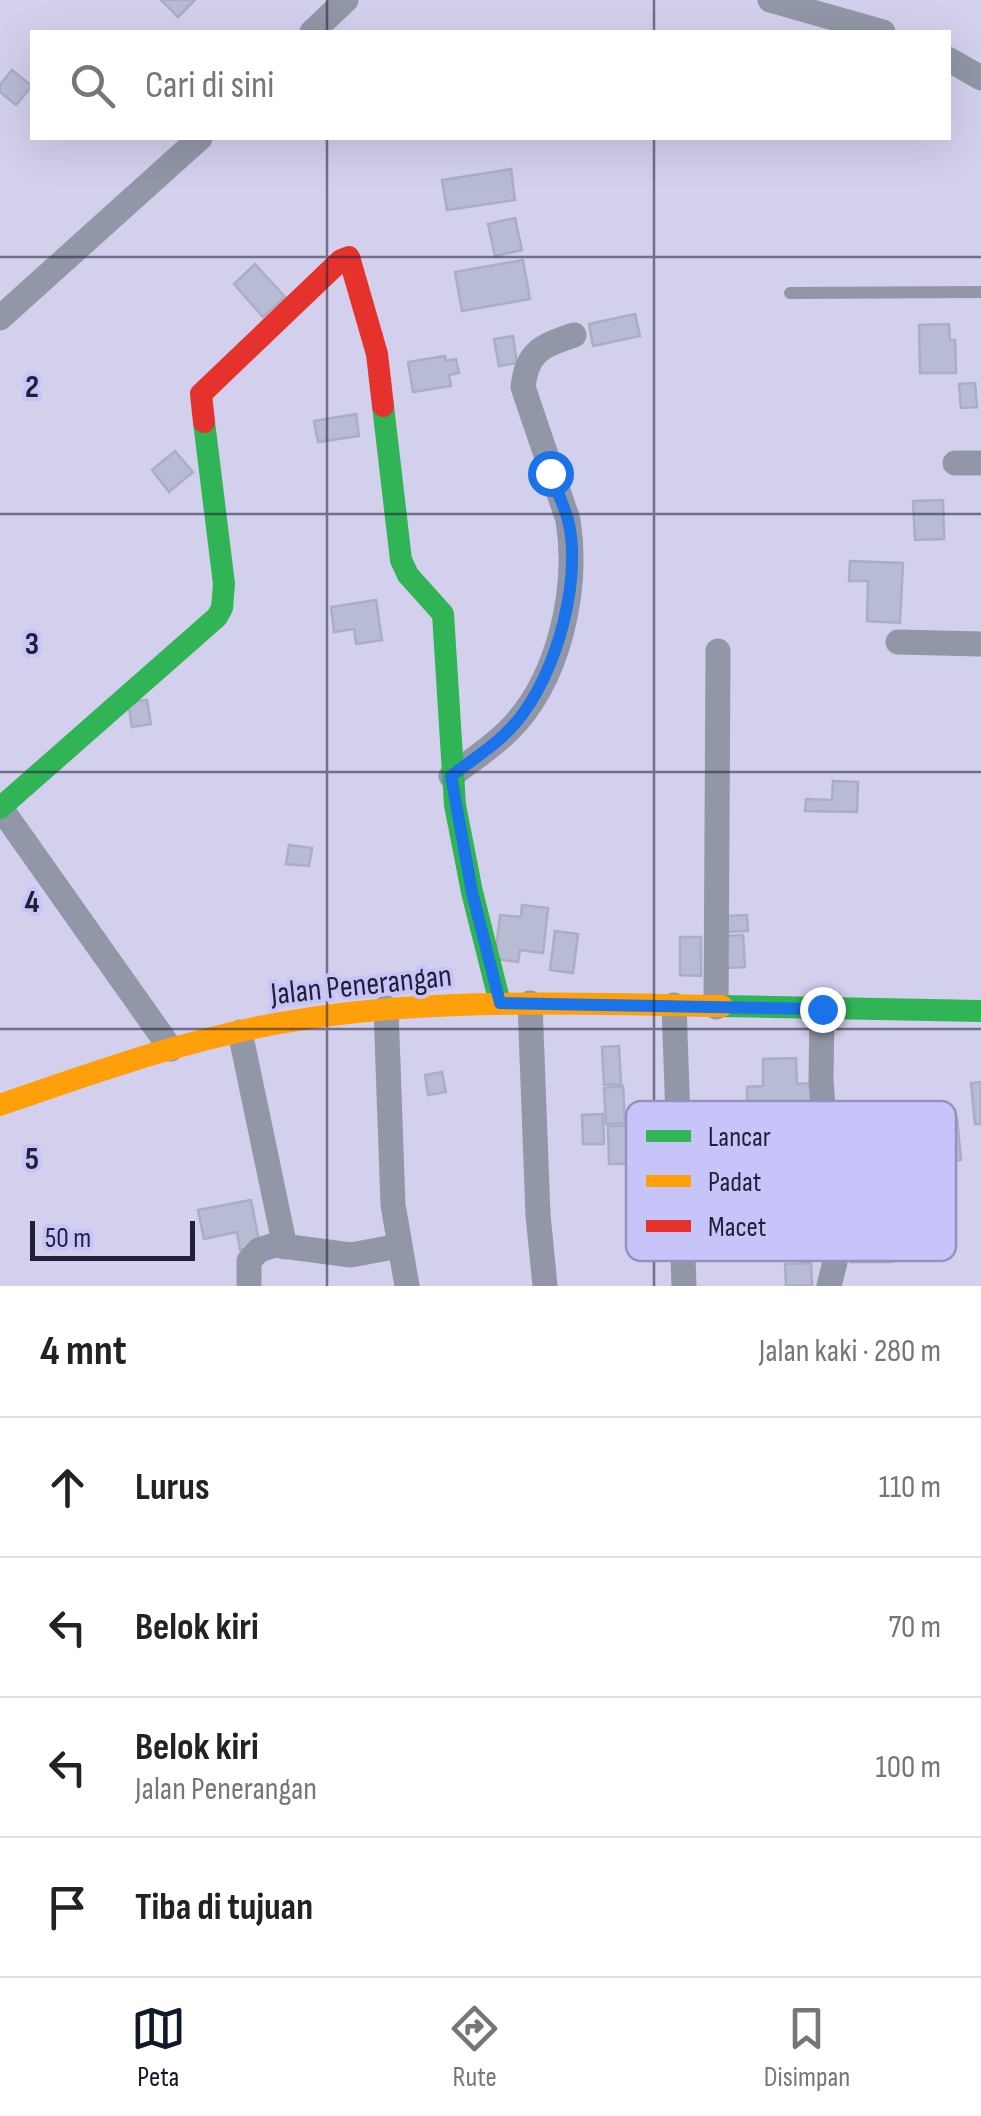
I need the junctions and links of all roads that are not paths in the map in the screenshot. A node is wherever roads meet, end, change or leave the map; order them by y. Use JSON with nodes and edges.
{"nodes":[{"id":1,"x":346,"y":0,"type":"edge"},
{"id":2,"x":770,"y":0,"type":"edge"},
{"id":3,"x":314,"y":30,"type":"edge"},
{"id":4,"x":876,"y":30,"type":"edge"},
{"id":5,"x":951,"y":61,"type":"edge"},
{"id":6,"x":981,"y":78,"type":"edge"},
{"id":7,"x":198,"y":140,"type":"edge"},
{"id":8,"x":981,"y":292,"type":"edge"},
{"id":9,"x":790,"y":293,"type":"dead end"},
{"id":10,"x":0,"y":318,"type":"edge"},
{"id":11,"x":574,"y":334,"type":"dead end"},
{"id":12,"x":898,"y":642,"type":"dead end"},
{"id":13,"x":981,"y":644,"type":"edge"},
{"id":14,"x":718,"y":652,"type":"dead end"},
{"id":15,"x":451,"y":776,"type":"junction"},
{"id":16,"x":0,"y":808,"type":"edge"},
{"id":17,"x":500,"y":1003,"type":"junction"},
{"id":18,"x":530,"y":1003,"type":"junction"},
{"id":19,"x":674,"y":1004,"type":"junction"},
{"id":20,"x":716,"y":1007,"type":"junction"},
{"id":21,"x":386,"y":1008,"type":"junction"},
{"id":22,"x":822,"y":1009,"type":"junction"},
{"id":23,"x":981,"y":1011,"type":"edge"},
{"id":24,"x":240,"y":1032,"type":"junction"},
{"id":25,"x":171,"y":1049,"type":"junction"},
{"id":26,"x":677,"y":1101,"type":"edge"},
{"id":27,"x":822,"y":1101,"type":"edge"},
{"id":28,"x":0,"y":1105,"type":"edge"},
{"id":29,"x":398,"y":1246,"type":"junction"},
{"id":30,"x":285,"y":1247,"type":"junction"},
{"id":31,"x":683,"y":1261,"type":"edge"},
{"id":32,"x":834,"y":1261,"type":"edge"},
{"id":33,"x":249,"y":1286,"type":"edge"},
{"id":34,"x":407,"y":1286,"type":"edge"},
{"id":35,"x":545,"y":1286,"type":"edge"},
{"id":36,"x":684,"y":1286,"type":"edge"},
{"id":37,"x":829,"y":1286,"type":"edge"}],
"edges":[{"from":1,"to":3,"type":"street"},
{"from":2,"to":4,"type":"street"},
{"from":5,"to":6,"type":"street"},
{"from":7,"to":10,"type":"street"},
{"from":8,"to":9,"type":"lane"},
{"from":11,"to":15,"type":"street"},
{"from":12,"to":13,"type":"street"},
{"from":14,"to":20,"type":"street"},
{"from":15,"to":16,"type":"street"},
{"from":15,"to":17,"type":"street"},
{"from":16,"to":25,"type":"street"},
{"from":17,"to":18,"type":"street","name":"Jalan Penerangan"},
{"from":17,"to":21,"type":"street","name":"Jalan Penerangan"},
{"from":18,"to":19,"type":"street","name":"Jalan Penerangan"},
{"from":18,"to":35,"type":"street"},
{"from":19,"to":20,"type":"street","name":"Jalan Penerangan"},
{"from":19,"to":26,"type":"street"},
{"from":20,"to":22,"type":"street","name":"Jalan Penerangan"},
{"from":21,"to":24,"type":"street","name":"Jalan Penerangan"},
{"from":21,"to":29,"type":"street"},
{"from":22,"to":23,"type":"street","name":"Jalan Penerangan"},
{"from":22,"to":27,"type":"street"},
{"from":24,"to":25,"type":"street","name":"Jalan Penerangan"},
{"from":24,"to":30,"type":"street"},
{"from":25,"to":28,"type":"street","name":"Jalan Penerangan"},
{"from":29,"to":30,"type":"street"},
{"from":29,"to":34,"type":"street"},
{"from":30,"to":33,"type":"street"},
{"from":31,"to":36,"type":"street"},
{"from":32,"to":37,"type":"street"}]}
